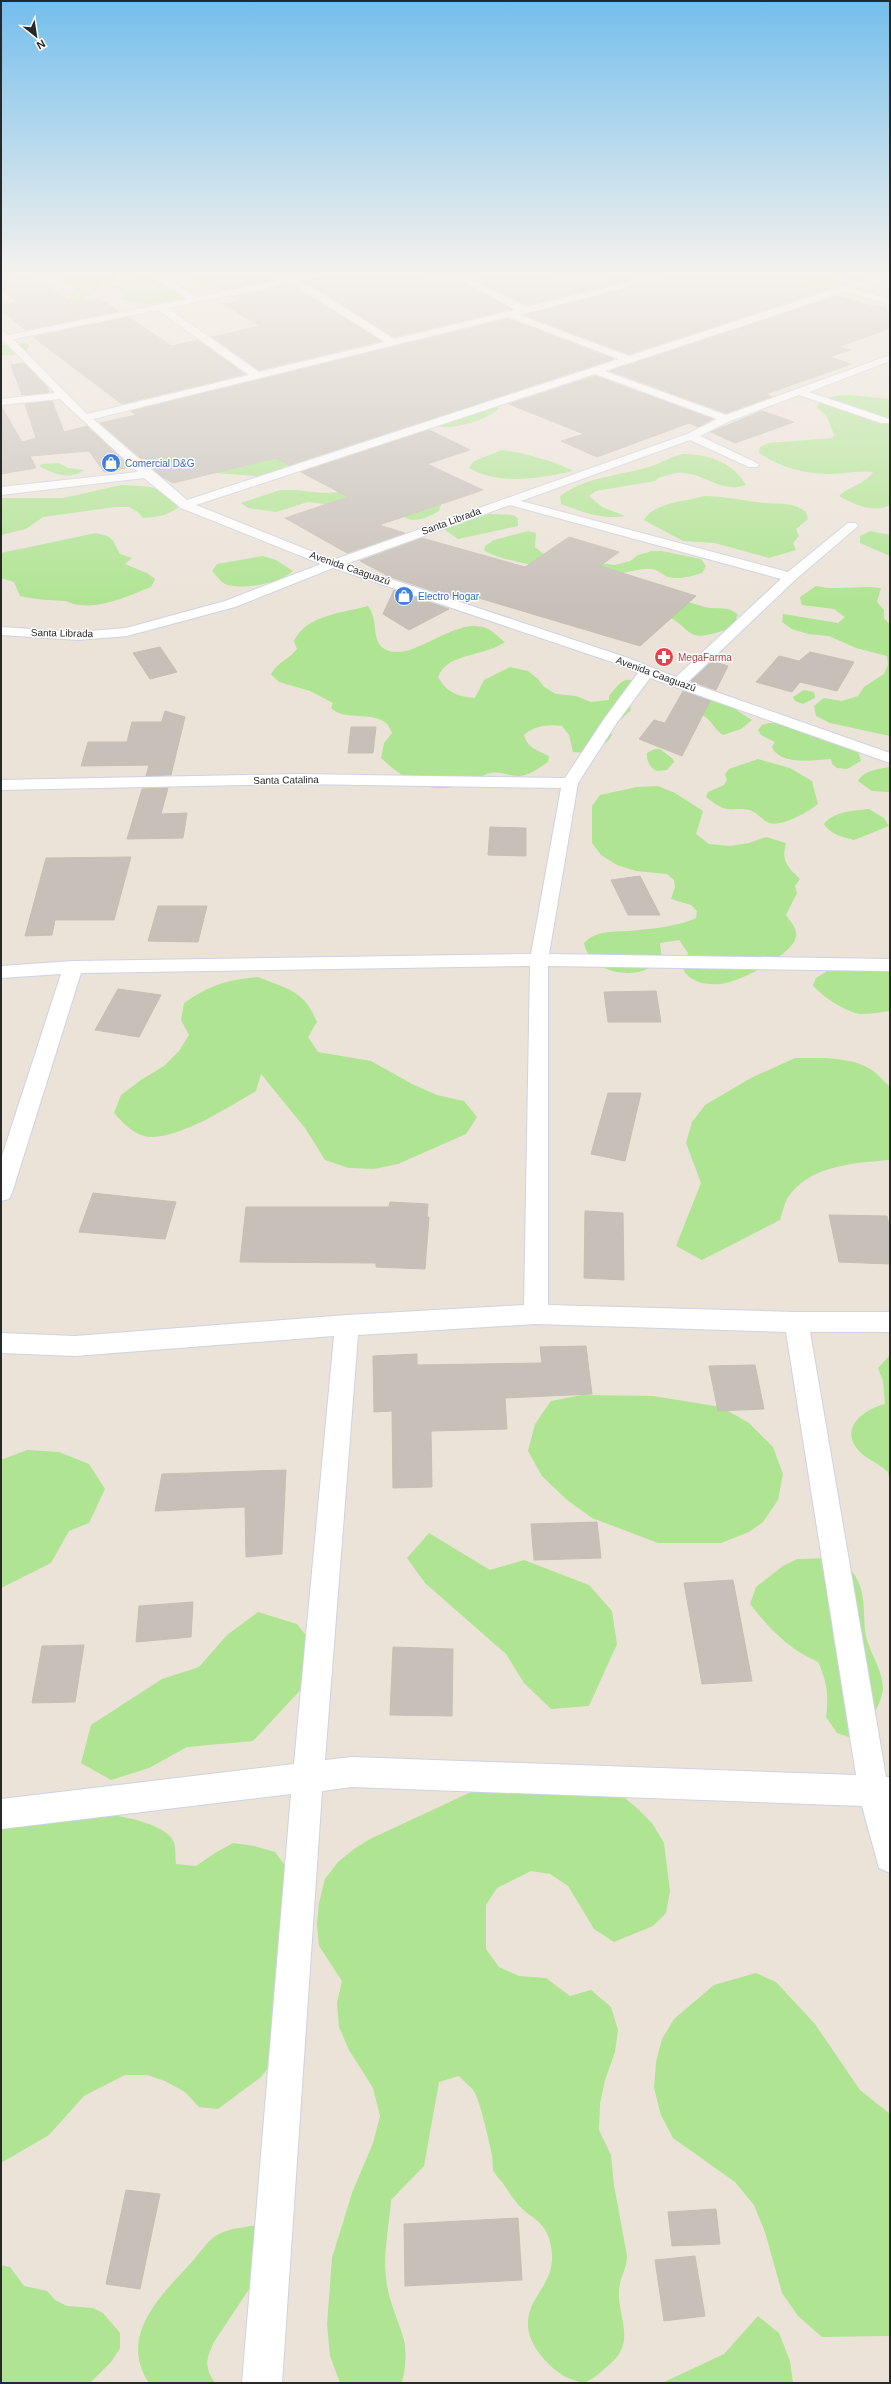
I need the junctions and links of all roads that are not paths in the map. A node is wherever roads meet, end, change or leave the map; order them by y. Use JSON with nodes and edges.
{"nodes":[{"id":1,"x":51,"y":385,"type":"edge"},
{"id":2,"x":219,"y":385,"type":"edge"},
{"id":3,"x":553,"y":385,"type":"edge"},
{"id":4,"x":635,"y":385,"type":"edge"},
{"id":5,"x":814,"y":385,"type":"edge"},
{"id":6,"x":798,"y":391,"type":"junction"},
{"id":7,"x":61,"y":396,"type":"junction"},
{"id":8,"x":1,"y":402,"type":"edge"},
{"id":9,"x":85,"y":418,"type":"junction"},
{"id":10,"x":726,"y":419,"type":"junction"},
{"id":11,"x":885,"y":421,"type":"dead end"},
{"id":12,"x":691,"y":436,"type":"junction"},
{"id":13,"x":753,"y":465,"type":"dead end"},
{"id":14,"x":147,"y":474,"type":"junction"},
{"id":15,"x":1,"y":491,"type":"edge"},
{"id":16,"x":509,"y":501,"type":"junction"},
{"id":17,"x":186,"y":505,"type":"junction"},
{"id":18,"x":852,"y":526,"type":"dead end"},
{"id":19,"x":333,"y":564,"type":"junction"},
{"id":20,"x":790,"y":577,"type":"junction"},
{"id":21,"x":1,"y":631,"type":"edge"},
{"id":22,"x":647,"y":672,"type":"junction"},
{"id":23,"x":679,"y":682,"type":"junction"},
{"id":24,"x":890,"y":758,"type":"edge"},
{"id":25,"x":570,"y":783,"type":"junction"},
{"id":26,"x":1,"y":785,"type":"edge"},
{"id":27,"x":539,"y":960,"type":"junction"},
{"id":28,"x":890,"y":965,"type":"edge"},
{"id":29,"x":73,"y":967,"type":"junction"},
{"id":30,"x":1,"y":972,"type":"edge"},
{"id":31,"x":1,"y":1193,"type":"edge"},
{"id":32,"x":536,"y":1314,"type":"junction"},
{"id":33,"x":796,"y":1322,"type":"junction"},
{"id":34,"x":890,"y":1322,"type":"edge"},
{"id":35,"x":347,"y":1326,"type":"junction"},
{"id":36,"x":1,"y":1344,"type":"edge"},
{"id":37,"x":308,"y":1778,"type":"junction"},
{"id":38,"x":882,"y":1792,"type":"edge"},
{"id":39,"x":1,"y":1814,"type":"edge"},
{"id":40,"x":890,"y":1857,"type":"edge"},
{"id":41,"x":262,"y":2383,"type":"edge"}],
"edges":[{"from":1,"to":7,"type":"street","name":"Avenida Caaguazú"},
{"from":2,"to":9,"type":"street"},
{"from":3,"to":17,"type":"street"},
{"from":4,"to":10,"type":"street"},
{"from":5,"to":6,"type":"street","name":"Santa Librada"},
{"from":6,"to":10,"type":"street","name":"Santa Librada"},
{"from":6,"to":11,"type":"street"},
{"from":7,"to":8,"type":"street"},
{"from":7,"to":9,"type":"street","name":"Avenida Caaguazú"},
{"from":9,"to":14,"type":"street","name":"Avenida Caaguazú"},
{"from":10,"to":12,"type":"street","name":"Santa Librada"},
{"from":12,"to":13,"type":"street"},
{"from":12,"to":16,"type":"street","name":"Santa Librada"},
{"from":14,"to":15,"type":"street"},
{"from":14,"to":17,"type":"street","name":"Avenida Caaguazú"},
{"from":16,"to":19,"type":"street","name":"Santa Librada"},
{"from":16,"to":20,"type":"street"},
{"from":17,"to":19,"type":"street","name":"Avenida Caaguazú"},
{"from":18,"to":20,"type":"street"},
{"from":19,"to":21,"type":"street","name":"Santa Librada"},
{"from":19,"to":22,"type":"street","name":"Avenida Caaguazú"},
{"from":20,"to":23,"type":"street"},
{"from":22,"to":23,"type":"street","name":"Avenida Caaguazú"},
{"from":22,"to":25,"type":"street"},
{"from":23,"to":24,"type":"street","name":"Avenida Caaguazú"},
{"from":25,"to":26,"type":"street","name":"Santa Catalina"},
{"from":25,"to":27,"type":"street"},
{"from":27,"to":28,"type":"street"},
{"from":27,"to":29,"type":"street"},
{"from":27,"to":32,"type":"street"},
{"from":29,"to":30,"type":"street"},
{"from":29,"to":31,"type":"street"},
{"from":32,"to":33,"type":"street"},
{"from":32,"to":35,"type":"street"},
{"from":33,"to":34,"type":"street"},
{"from":33,"to":38,"type":"street"},
{"from":35,"to":36,"type":"street"},
{"from":35,"to":37,"type":"street"},
{"from":37,"to":38,"type":"street"},
{"from":37,"to":39,"type":"street"},
{"from":37,"to":41,"type":"street"},
{"from":38,"to":40,"type":"street"}]}
